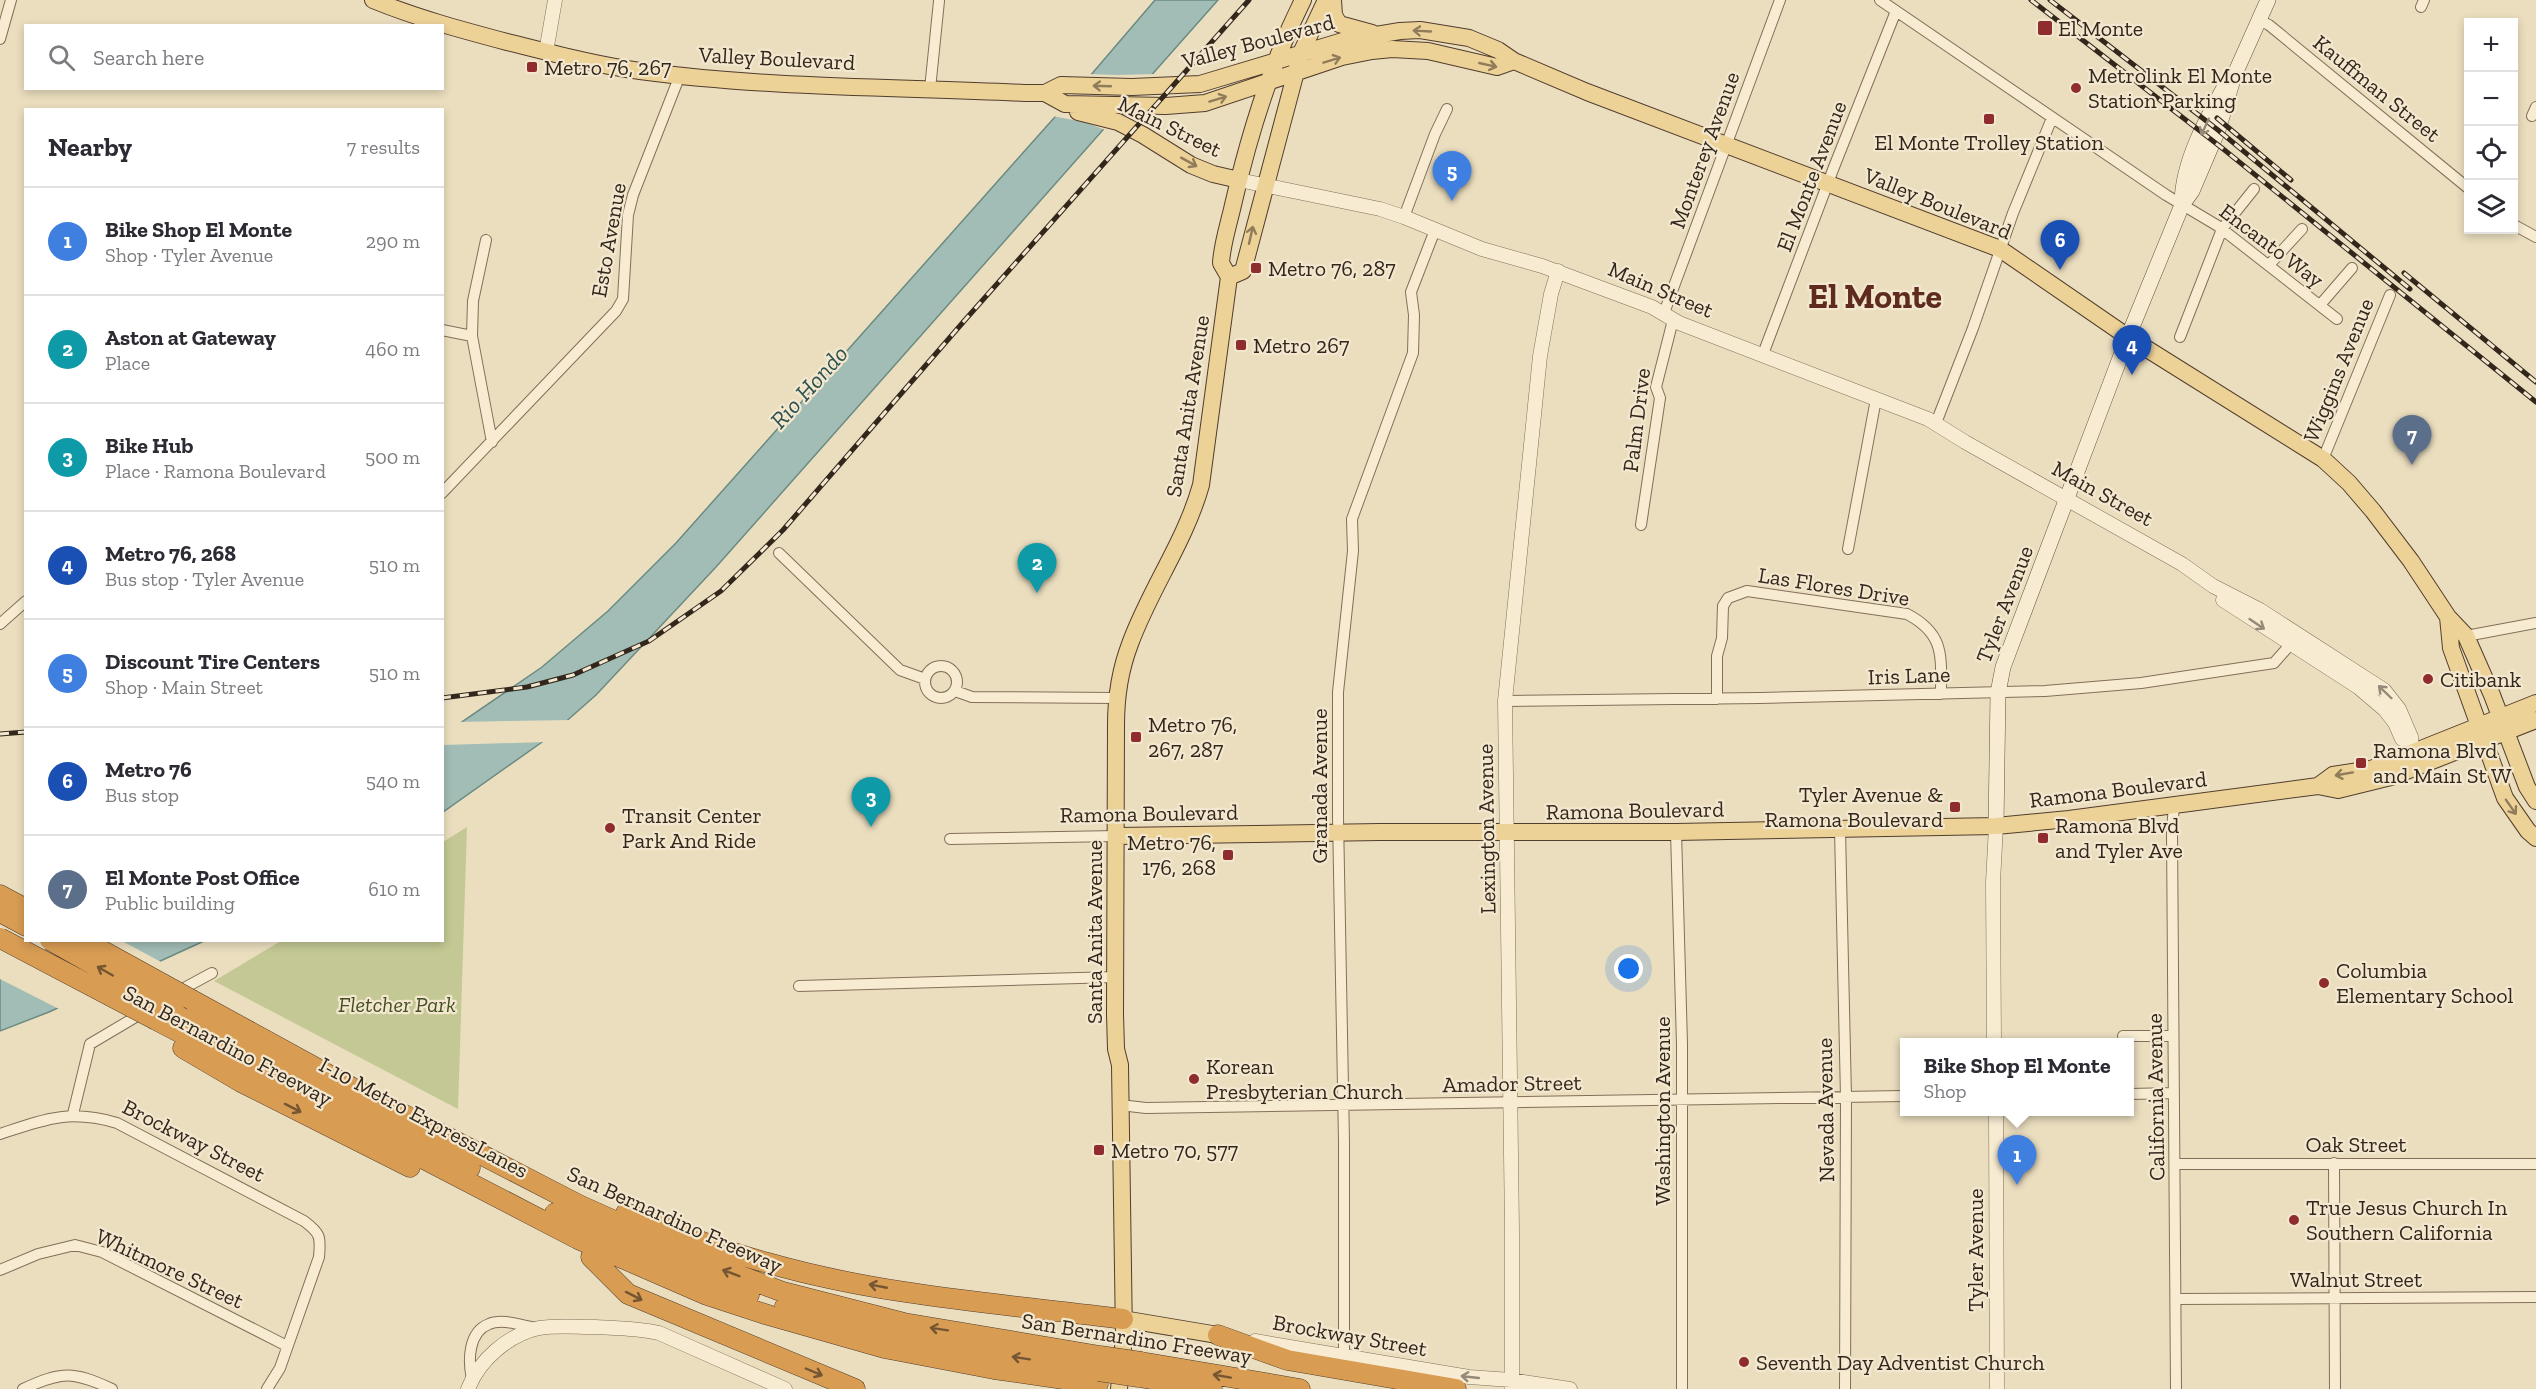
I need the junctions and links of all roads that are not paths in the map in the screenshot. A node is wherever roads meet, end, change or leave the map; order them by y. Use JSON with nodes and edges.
{"nodes":[{"id":1,"x":11,"y":0,"type":"edge"},
{"id":2,"x":373,"y":0,"type":"edge"},
{"id":3,"x":555,"y":0,"type":"edge"},
{"id":4,"x":1303,"y":0,"type":"edge"},
{"id":5,"x":1326,"y":0,"type":"edge"},
{"id":6,"x":1333,"y":0,"type":"edge"},
{"id":7,"x":1780,"y":0,"type":"edge"},
{"id":8,"x":1880,"y":0,"type":"edge"},
{"id":9,"x":2268,"y":0,"type":"edge"},
{"id":10,"x":939,"y":1,"type":"edge"},
{"id":11,"x":397,"y":5,"type":"edge"},
{"id":12,"x":1896,"y":11,"type":"junction"},
{"id":13,"x":2259,"y":20,"type":"junction"},
{"id":14,"x":1375,"y":34,"type":"junction"},
{"id":15,"x":0,"y":39,"type":"edge"},
{"id":16,"x":546,"y":52,"type":"junction"},
{"id":17,"x":1300,"y":53,"type":"junction"},
{"id":18,"x":1276,"y":60,"type":"junction"},
{"id":19,"x":1514,"y":61,"type":"junction"},
{"id":20,"x":1294,"y":74,"type":"junction"},
{"id":21,"x":680,"y":75,"type":"junction"},
{"id":22,"x":1269,"y":83,"type":"junction"},
{"id":23,"x":930,"y":89,"type":"junction"},
{"id":24,"x":1045,"y":93,"type":"junction"},
{"id":25,"x":1065,"y":104,"type":"junction"},
{"id":26,"x":1447,"y":109,"type":"dead end"},
{"id":27,"x":2052,"y":118,"type":"junction"},
{"id":28,"x":1725,"y":144,"type":"junction"},
{"id":29,"x":1239,"y":180,"type":"junction"},
{"id":30,"x":1828,"y":184,"type":"junction"},
{"id":31,"x":2464,"y":184,"type":"edge"},
{"id":32,"x":1264,"y":185,"type":"junction"},
{"id":33,"x":2254,"y":189,"type":"dead end"},
{"id":34,"x":2182,"y":205,"type":"junction"},
{"id":35,"x":1404,"y":217,"type":"junction"},
{"id":36,"x":2518,"y":227,"type":"edge"},
{"id":37,"x":2222,"y":229,"type":"junction"},
{"id":38,"x":2302,"y":229,"type":"dead end"},
{"id":39,"x":1435,"y":230,"type":"junction"},
{"id":40,"x":2536,"y":237,"type":"edge"},
{"id":41,"x":486,"y":240,"type":"dead end"},
{"id":42,"x":2000,"y":249,"type":"junction"},
{"id":43,"x":2268,"y":265,"type":"junction"},
{"id":44,"x":2352,"y":268,"type":"dead end"},
{"id":45,"x":1558,"y":271,"type":"junction"},
{"id":46,"x":1230,"y":277,"type":"junction"},
{"id":47,"x":2390,"y":295,"type":"dead end"},
{"id":48,"x":2320,"y":305,"type":"junction"},
{"id":49,"x":1669,"y":316,"type":"junction"},
{"id":50,"x":2337,"y":319,"type":"dead end"},
{"id":51,"x":444,"y":330,"type":"edge"},
{"id":52,"x":472,"y":336,"type":"junction"},
{"id":53,"x":2128,"y":337,"type":"junction"},
{"id":54,"x":2180,"y":337,"type":"dead end"},
{"id":55,"x":1763,"y":354,"type":"junction"},
{"id":56,"x":1876,"y":399,"type":"junction"},
{"id":57,"x":1936,"y":423,"type":"junction"},
{"id":58,"x":492,"y":442,"type":"junction"},
{"id":59,"x":2323,"y":459,"type":"junction"},
{"id":60,"x":444,"y":491,"type":"edge"},
{"id":61,"x":2067,"y":499,"type":"junction"},
{"id":62,"x":1641,"y":525,"type":"dead end"},
{"id":63,"x":1848,"y":549,"type":"dead end"},
{"id":64,"x":779,"y":553,"type":"dead end"},
{"id":65,"x":24,"y":603,"type":"edge"},
{"id":66,"x":2448,"y":617,"type":"junction"},
{"id":67,"x":0,"y":624,"type":"edge"},
{"id":68,"x":2536,"y":624,"type":"edge"},
{"id":69,"x":2466,"y":636,"type":"junction"},
{"id":70,"x":2294,"y":640,"type":"junction"},
{"id":71,"x":925,"y":679,"type":"junction"},
{"id":72,"x":955,"y":691,"type":"junction"},
{"id":73,"x":1998,"y":693,"type":"junction"},
{"id":74,"x":1941,"y":694,"type":"junction"},
{"id":75,"x":1117,"y":698,"type":"junction"},
{"id":76,"x":1717,"y":699,"type":"junction"},
{"id":77,"x":1505,"y":701,"type":"junction"},
{"id":78,"x":2536,"y":703,"type":"edge"},
{"id":79,"x":2536,"y":720,"type":"edge"},
{"id":80,"x":2503,"y":725,"type":"junction"},
{"id":81,"x":2480,"y":734,"type":"junction"},
{"id":82,"x":2412,"y":752,"type":"junction"},
{"id":83,"x":2318,"y":786,"type":"junction"},
{"id":84,"x":2536,"y":801,"type":"edge"},
{"id":85,"x":2174,"y":805,"type":"junction"},
{"id":86,"x":1996,"y":826,"type":"junction"},
{"id":87,"x":1840,"y":830,"type":"junction"},
{"id":88,"x":1676,"y":832,"type":"junction"},
{"id":89,"x":1339,"y":833,"type":"junction"},
{"id":90,"x":1506,"y":834,"type":"junction"},
{"id":91,"x":1117,"y":836,"type":"junction"},
{"id":92,"x":2536,"y":838,"type":"edge"},
{"id":93,"x":950,"y":839,"type":"dead end"},
{"id":94,"x":2,"y":902,"type":"edge"},
{"id":95,"x":24,"y":908,"type":"edge"},
{"id":96,"x":24,"y":924,"type":"edge"},
{"id":97,"x":0,"y":938,"type":"edge"},
{"id":98,"x":54,"y":942,"type":"edge"},
{"id":99,"x":87,"y":942,"type":"edge"},
{"id":100,"x":0,"y":953,"type":"edge"},
{"id":101,"x":212,"y":973,"type":"dead end"},
{"id":102,"x":1116,"y":977,"type":"junction"},
{"id":103,"x":799,"y":986,"type":"dead end"},
{"id":104,"x":150,"y":1023,"type":"junction"},
{"id":105,"x":202,"y":1026,"type":"junction"},
{"id":106,"x":2123,"y":1036,"type":"dead end"},
{"id":107,"x":2173,"y":1036,"type":"junction"},
{"id":108,"x":1994,"y":1038,"type":"edge"},
{"id":109,"x":269,"y":1042,"type":"junction"},
{"id":110,"x":2174,"y":1093,"type":"junction"},
{"id":111,"x":2134,"y":1094,"type":"edge"},
{"id":112,"x":1900,"y":1096,"type":"edge"},
{"id":113,"x":1846,"y":1097,"type":"junction"},
{"id":114,"x":1682,"y":1100,"type":"junction"},
{"id":115,"x":1511,"y":1102,"type":"junction"},
{"id":116,"x":1120,"y":1106,"type":"junction"},
{"id":117,"x":1344,"y":1106,"type":"junction"},
{"id":118,"x":73,"y":1114,"type":"junction"},
{"id":119,"x":1996,"y":1116,"type":"edge"},
{"id":120,"x":0,"y":1134,"type":"edge"},
{"id":121,"x":2334,"y":1163,"type":"junction"},
{"id":122,"x":2176,"y":1164,"type":"junction"},
{"id":123,"x":2536,"y":1164,"type":"edge"},
{"id":124,"x":579,"y":1205,"type":"junction"},
{"id":125,"x":591,"y":1257,"type":"junction"},
{"id":126,"x":0,"y":1270,"type":"edge"},
{"id":127,"x":2536,"y":1297,"type":"edge"},
{"id":128,"x":2176,"y":1299,"type":"junction"},
{"id":129,"x":2334,"y":1299,"type":"junction"},
{"id":130,"x":1123,"y":1319,"type":"junction"},
{"id":131,"x":540,"y":1328,"type":"junction"},
{"id":132,"x":1218,"y":1335,"type":"junction"},
{"id":133,"x":287,"y":1346,"type":"junction"},
{"id":134,"x":1344,"y":1357,"type":"junction"},
{"id":135,"x":1099,"y":1371,"type":"junction"},
{"id":136,"x":1135,"y":1376,"type":"edge"},
{"id":137,"x":470,"y":1384,"type":"edge"},
{"id":138,"x":1511,"y":1384,"type":"edge"},
{"id":139,"x":22,"y":1389,"type":"edge"},
{"id":140,"x":112,"y":1389,"type":"edge"},
{"id":141,"x":267,"y":1389,"type":"edge"},
{"id":142,"x":785,"y":1389,"type":"edge"},
{"id":143,"x":855,"y":1389,"type":"edge"},
{"id":144,"x":1042,"y":1389,"type":"edge"},
{"id":145,"x":1119,"y":1389,"type":"edge"},
{"id":146,"x":1212,"y":1389,"type":"edge"},
{"id":147,"x":1300,"y":1389,"type":"edge"},
{"id":148,"x":1456,"y":1389,"type":"edge"},
{"id":149,"x":1570,"y":1389,"type":"edge"},
{"id":150,"x":1682,"y":1389,"type":"edge"},
{"id":151,"x":1845,"y":1389,"type":"edge"},
{"id":152,"x":1997,"y":1389,"type":"edge"},
{"id":153,"x":2176,"y":1389,"type":"edge"},
{"id":154,"x":2335,"y":1389,"type":"edge"}],
"edges":[{"from":1,"to":15,"type":"street"},
{"from":2,"to":11,"type":"main road","name":"Valley Boulevard"},
{"from":3,"to":16,"type":"street"},
{"from":4,"to":18,"type":"main road","name":"Santa Anita Avenue"},
{"from":5,"to":17,"type":"main road"},
{"from":6,"to":14,"type":"main road"},
{"from":7,"to":28,"type":"street","name":"Monterey Avenue"},
{"from":8,"to":12,"type":"street","name":"Encanto Way"},
{"from":9,"to":13,"type":"main road","name":"Tyler Avenue"},
{"from":10,"to":23,"type":"street"},
{"from":11,"to":16,"type":"main road","name":"Valley Boulevard"},
{"from":12,"to":27,"type":"street","name":"Encanto Way"},
{"from":12,"to":30,"type":"street","name":"El Monte Avenue"},
{"from":13,"to":31,"type":"street","name":"Kauffman Street"},
{"from":13,"to":34,"type":"main road","name":"Tyler Avenue"},
{"from":14,"to":17,"type":"main road","name":"Valley Boulevard"},
{"from":19,"to":14,"type":"main road","name":"Valley Boulevard","one_way":true},
{"from":16,"to":21,"type":"main road","name":"Valley Boulevard"},
{"from":17,"to":18,"type":"main road","name":"Valley Boulevard"},
{"from":17,"to":20,"type":"main road"},
{"from":18,"to":22,"type":"main road","name":"Santa Anita Avenue"},
{"from":18,"to":24,"type":"main road","name":"Valley Boulevard","one_way":true},
{"from":20,"to":19,"type":"main road","name":"Valley Boulevard","one_way":true},
{"from":19,"to":28,"type":"main road","name":"Valley Boulevard"},
{"from":20,"to":22,"type":"main road","name":"Valley Boulevard"},
{"from":20,"to":32,"type":"main road"},
{"from":21,"to":23,"type":"main road","name":"Valley Boulevard"},
{"from":21,"to":58,"type":"street","name":"Esto Avenue"},
{"from":25,"to":22,"type":"main road","name":"Valley Boulevard","one_way":true},
{"from":22,"to":29,"type":"main road","name":"Santa Anita Avenue"},
{"from":23,"to":24,"type":"main road","name":"Valley Boulevard"},
{"from":24,"to":25,"type":"main road","name":"Valley Boulevard"},
{"from":25,"to":29,"type":"main road","name":"Main Street","one_way":true},
{"from":26,"to":35,"type":"street"},
{"from":27,"to":34,"type":"street","name":"Encanto Way"},
{"from":27,"to":42,"type":"street"},
{"from":28,"to":30,"type":"main road","name":"Valley Boulevard"},
{"from":28,"to":49,"type":"street","name":"Monterey Avenue"},
{"from":29,"to":32,"type":"street","name":"Main Street"},
{"from":29,"to":46,"type":"main road","name":"Santa Anita Avenue"},
{"from":30,"to":42,"type":"main road","name":"Valley Boulevard"},
{"from":30,"to":55,"type":"street","name":"El Monte Avenue"},
{"from":32,"to":35,"type":"street","name":"Main Street"},
{"from":46,"to":32,"type":"main road","one_way":true},
{"from":33,"to":37,"type":"street"},
{"from":34,"to":37,"type":"street","name":"Encanto Way"},
{"from":34,"to":53,"type":"main road","name":"Tyler Avenue"},
{"from":35,"to":39,"type":"street","name":"Main Street"},
{"from":36,"to":40,"type":"street"},
{"from":37,"to":43,"type":"street","name":"Encanto Way"},
{"from":37,"to":54,"type":"street"},
{"from":38,"to":43,"type":"street"},
{"from":39,"to":45,"type":"street","name":"Main Street"},
{"from":39,"to":89,"type":"street","name":"Granada Avenue"},
{"from":41,"to":52,"type":"street"},
{"from":42,"to":53,"type":"main road","name":"Valley Boulevard"},
{"from":42,"to":57,"type":"street"},
{"from":43,"to":48,"type":"street","name":"Encanto Way"},
{"from":44,"to":48,"type":"street"},
{"from":45,"to":49,"type":"street","name":"Main Street"},
{"from":45,"to":77,"type":"street","name":"Lexington Avenue"},
{"from":46,"to":75,"type":"main road","name":"Santa Anita Avenue"},
{"from":47,"to":59,"type":"street","name":"Wiggins Avenue"},
{"from":48,"to":50,"type":"street","name":"Encanto Way"},
{"from":49,"to":55,"type":"street","name":"Main Street"},
{"from":49,"to":62,"type":"street","name":"Palm Drive"},
{"from":51,"to":52,"type":"street"},
{"from":52,"to":58,"type":"street"},
{"from":53,"to":59,"type":"main road","name":"Valley Boulevard"},
{"from":53,"to":61,"type":"main road","name":"Tyler Avenue"},
{"from":55,"to":56,"type":"street","name":"Main Street"},
{"from":56,"to":57,"type":"street","name":"Main Street"},
{"from":56,"to":63,"type":"street"},
{"from":57,"to":61,"type":"street","name":"Main Street"},
{"from":58,"to":60,"type":"street","name":"Esto Avenue"},
{"from":59,"to":66,"type":"main road","name":"Valley Boulevard"},
{"from":61,"to":70,"type":"street","name":"Main Street"},
{"from":61,"to":73,"type":"main road","name":"Tyler Avenue"},
{"from":64,"to":71,"type":"street"},
{"from":65,"to":67,"type":"street"},
{"from":66,"to":69,"type":"main road","name":"Valley Boulevard"},
{"from":66,"to":81,"type":"main road","name":"Valley Boulevard"},
{"from":68,"to":69,"type":"street"},
{"from":69,"to":80,"type":"main road","name":"Valley Boulevard"},
{"from":70,"to":73,"type":"street","name":"Iris Lane"},
{"from":70,"to":82,"type":"street","name":"Main Street"},
{"from":71,"to":72,"type":"street"},
{"from":71,"to":72,"type":"street"},
{"from":72,"to":75,"type":"street"},
{"from":73,"to":74,"type":"street","name":"Iris Lane"},
{"from":73,"to":86,"type":"main road","name":"Tyler Avenue"},
{"from":74,"to":76,"type":"street","name":"Iris Lane"},
{"from":74,"to":76,"type":"street","name":"Las Flores Drive"},
{"from":75,"to":91,"type":"main road","name":"Santa Anita Avenue"},
{"from":76,"to":77,"type":"street","name":"Iris Lane"},
{"from":77,"to":90,"type":"street","name":"Lexington Avenue"},
{"from":78,"to":80,"type":"main road","name":"Ramona Boulevard"},
{"from":79,"to":80,"type":"main road","name":"Ramona Boulevard"},
{"from":80,"to":81,"type":"main road","name":"Ramona Boulevard"},
{"from":80,"to":84,"type":"main road","name":"Valley Boulevard"},
{"from":81,"to":82,"type":"main road","name":"Ramona Boulevard"},
{"from":81,"to":83,"type":"main road","name":"Ramona Boulevard"},
{"from":81,"to":92,"type":"main road","name":"Valley Boulevard","one_way":true},
{"from":82,"to":83,"type":"main road","name":"Ramona Boulevard","one_way":true},
{"from":83,"to":85,"type":"main road","name":"Ramona Boulevard"},
{"from":85,"to":86,"type":"main road","name":"Ramona Boulevard"},
{"from":85,"to":107,"type":"street","name":"California Avenue"},
{"from":86,"to":87,"type":"main road","name":"Ramona Boulevard"},
{"from":86,"to":108,"type":"street","name":"Tyler Avenue"},
{"from":87,"to":88,"type":"main road","name":"Ramona Boulevard"},
{"from":87,"to":113,"type":"street","name":"Nevada Avenue"},
{"from":88,"to":90,"type":"main road","name":"Ramona Boulevard"},
{"from":88,"to":114,"type":"street","name":"Washington Avenue"},
{"from":89,"to":90,"type":"main road","name":"Ramona Boulevard"},
{"from":89,"to":91,"type":"main road","name":"Ramona Boulevard"},
{"from":89,"to":117,"type":"street","name":"Granada Avenue"},
{"from":90,"to":115,"type":"street","name":"Lexington Avenue"},
{"from":91,"to":93,"type":"street","name":"Ramona Boulevard"},
{"from":91,"to":102,"type":"main road","name":"Santa Anita Avenue"},
{"from":94,"to":95,"type":"highway"},
{"from":94,"to":96,"type":"highway"},
{"from":97,"to":104,"type":"highway","name":"I-10 Metro ExpressLanes","bridge":true},
{"from":105,"to":98,"type":"highway","name":"I-10 Metro ExpressLanes","one_way":true,"bridge":true},
{"from":99,"to":109,"type":"highway","name":"San Bernardino Freeway","bridge":true},
{"from":100,"to":104,"type":"highway","name":"San Bernardino Freeway"},
{"from":101,"to":118,"type":"street"},
{"from":102,"to":103,"type":"street"},
{"from":102,"to":116,"type":"main road","name":"Santa Anita Avenue"},
{"from":104,"to":125,"type":"highway","name":"San Bernardino Freeway","one_way":true},
{"from":104,"to":135,"type":"highway","name":"I-10 Metro ExpressLanes"},
{"from":105,"to":109,"type":"highway"},
{"from":135,"to":105,"type":"highway","name":"I-10 Metro ExpressLanes","one_way":true},
{"from":106,"to":107,"type":"street"},
{"from":107,"to":110,"type":"street","name":"California Avenue"},
{"from":109,"to":124,"type":"highway","name":"San Bernardino Freeway"},
{"from":110,"to":111,"type":"street"},
{"from":110,"to":122,"type":"street","name":"California Avenue"},
{"from":112,"to":113,"type":"street","name":"Amador Street"},
{"from":113,"to":114,"type":"street","name":"Amador Street"},
{"from":113,"to":151,"type":"street","name":"Nevada Avenue"},
{"from":114,"to":115,"type":"street","name":"Amador Street"},
{"from":114,"to":150,"type":"street","name":"Washington Avenue"},
{"from":115,"to":117,"type":"street","name":"Amador Street"},
{"from":115,"to":138,"type":"street","name":"Lexington Avenue"},
{"from":116,"to":117,"type":"street","name":"Amador Street"},
{"from":116,"to":130,"type":"main road","name":"Santa Anita Avenue"},
{"from":117,"to":134,"type":"street","name":"Granada Avenue"},
{"from":118,"to":120,"type":"street","name":"Brockway Street"},
{"from":118,"to":133,"type":"street","name":"Brockway Street"},
{"from":119,"to":152,"type":"street","name":"Tyler Avenue"},
{"from":121,"to":122,"type":"street","name":"Oak Street"},
{"from":121,"to":123,"type":"street","name":"Oak Street"},
{"from":121,"to":129,"type":"street"},
{"from":122,"to":128,"type":"street","name":"California Avenue"},
{"from":130,"to":124,"type":"highway","one_way":true},
{"from":135,"to":124,"type":"highway","name":"San Bernardino Freeway","one_way":true},
{"from":125,"to":143,"type":"highway","one_way":true},
{"from":125,"to":144,"type":"highway","name":"San Bernardino Freeway"},
{"from":126,"to":133,"type":"street","name":"Whitmore Street"},
{"from":127,"to":129,"type":"street","name":"Walnut Street"},
{"from":128,"to":129,"type":"street","name":"Walnut Street"},
{"from":128,"to":153,"type":"street","name":"California Avenue"},
{"from":129,"to":154,"type":"street"},
{"from":130,"to":132,"type":"main road","name":"Brockway Street"},
{"from":130,"to":145,"type":"main road","name":"Santa Anita Avenue"},
{"from":131,"to":137,"type":"street"},
{"from":131,"to":137,"type":"street"},
{"from":131,"to":142,"type":"street"},
{"from":132,"to":134,"type":"street","name":"Brockway Street"},
{"from":132,"to":148,"type":"highway"},
{"from":133,"to":141,"type":"street"},
{"from":138,"to":134,"type":"street","name":"Brockway Street","one_way":true},
{"from":135,"to":136,"type":"highway","name":"San Bernardino Freeway","bridge":true},
{"from":135,"to":136,"type":"highway","name":"I-10 Metro ExpressLanes"},
{"from":136,"to":146,"type":"highway","name":"I-10 Metro ExpressLanes"},
{"from":147,"to":136,"type":"highway","name":"San Bernardino Freeway","one_way":true},
{"from":138,"to":149,"type":"street","name":"Brockway Street"},
{"from":139,"to":140,"type":"street"}]}
